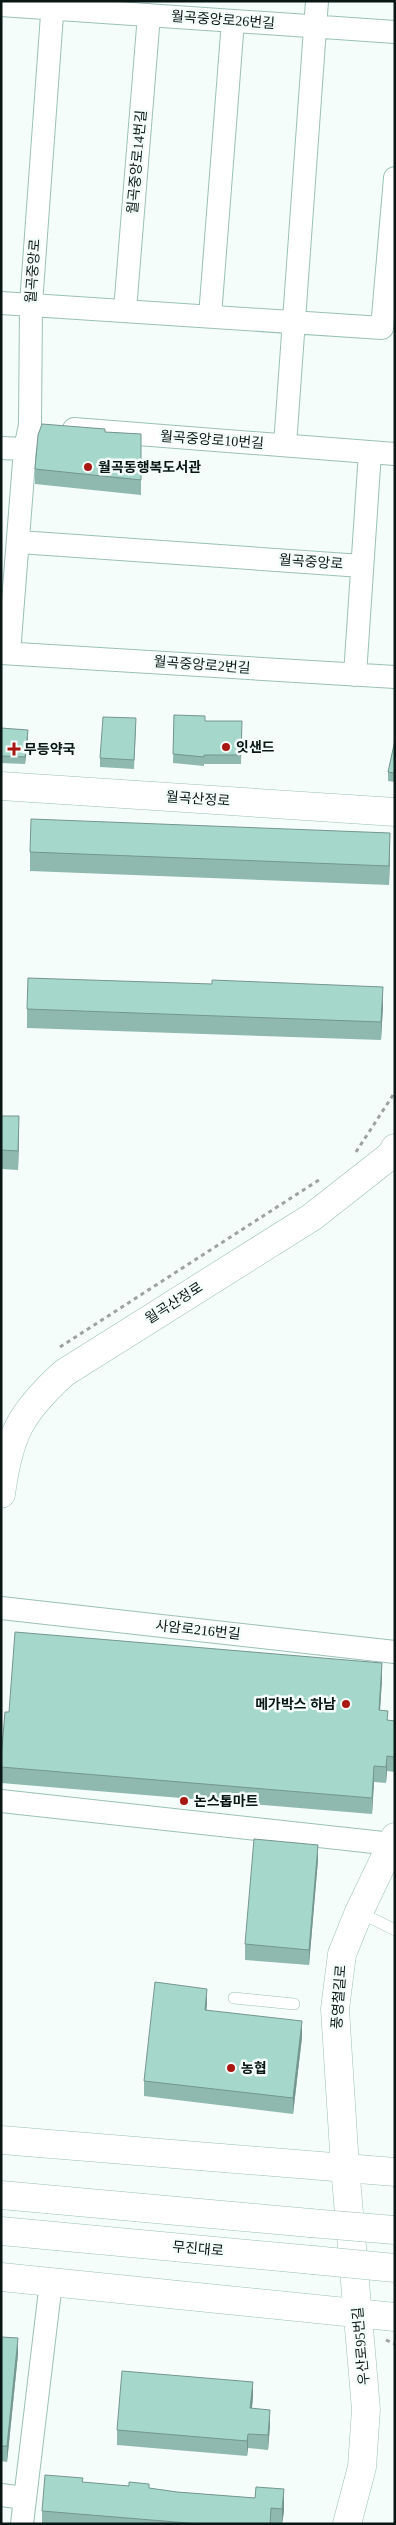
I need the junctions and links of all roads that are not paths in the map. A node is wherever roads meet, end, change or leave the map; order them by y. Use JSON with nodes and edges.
{"nodes":[{"id":1,"x":317,"y":1,"type":"edge"},
{"id":2,"x":1,"y":5,"type":"edge"},
{"id":3,"x":53,"y":5,"type":"edge"},
{"id":4,"x":150,"y":15,"type":"junction"},
{"id":5,"x":233,"y":21,"type":"junction"},
{"id":6,"x":315,"y":26,"type":"junction"},
{"id":7,"x":395,"y":32,"type":"edge"},
{"id":8,"x":395,"y":178,"type":"edge"},
{"id":9,"x":1,"y":303,"type":"edge"},
{"id":10,"x":31,"y":304,"type":"junction"},
{"id":11,"x":126,"y":310,"type":"junction"},
{"id":12,"x":210,"y":316,"type":"junction"},
{"id":13,"x":294,"y":321,"type":"junction"},
{"id":14,"x":30,"y":425,"type":"junction"},
{"id":15,"x":284,"y":445,"type":"junction"},
{"id":16,"x":1,"y":448,"type":"edge"},
{"id":17,"x":25,"y":449,"type":"junction"},
{"id":18,"x":370,"y":452,"type":"junction"},
{"id":19,"x":395,"y":454,"type":"edge"},
{"id":20,"x":19,"y":542,"type":"junction"},
{"id":21,"x":362,"y":566,"type":"junction"},
{"id":22,"x":5,"y":653,"type":"edge"},
{"id":23,"x":355,"y":675,"type":"junction"},
{"id":24,"x":395,"y":677,"type":"edge"},
{"id":25,"x":1,"y":786,"type":"edge"},
{"id":26,"x":395,"y":812,"type":"edge"},
{"id":27,"x":395,"y":1148,"type":"edge"},
{"id":28,"x":1,"y":1494,"type":"edge"},
{"id":29,"x":1,"y":1608,"type":"edge"},
{"id":30,"x":395,"y":1652,"type":"edge"},
{"id":31,"x":1,"y":1801,"type":"edge"},
{"id":32,"x":393,"y":1840,"type":"edge"},
{"id":33,"x":359,"y":1912,"type":"junction"},
{"id":34,"x":395,"y":1930,"type":"edge"},
{"id":35,"x":234,"y":1998,"type":"dead end"},
{"id":36,"x":294,"y":2004,"type":"dead end"},
{"id":37,"x":1,"y":2140,"type":"edge"},
{"id":38,"x":345,"y":2167,"type":"junction"},
{"id":39,"x":395,"y":2172,"type":"edge"},
{"id":40,"x":1,"y":2195,"type":"edge"},
{"id":41,"x":395,"y":2230,"type":"edge"},
{"id":42,"x":1,"y":2231,"type":"edge"},
{"id":43,"x":395,"y":2268,"type":"edge"},
{"id":44,"x":1,"y":2277,"type":"edge"},
{"id":45,"x":51,"y":2282,"type":"junction"},
{"id":46,"x":359,"y":2314,"type":"junction"},
{"id":47,"x":395,"y":2317,"type":"edge"},
{"id":48,"x":1,"y":2495,"type":"edge"},
{"id":49,"x":24,"y":2498,"type":"junction"},
{"id":50,"x":22,"y":2524,"type":"edge"},
{"id":51,"x":348,"y":2524,"type":"edge"}],
"edges":[{"from":1,"to":6,"type":"street"},
{"from":2,"to":3,"type":"street","name":"월곡중앙로26번길"},
{"from":3,"to":4,"type":"street","name":"월곡중앙로26번길"},
{"from":3,"to":10,"type":"street","name":"월곡중앙로"},
{"from":4,"to":5,"type":"street","name":"월곡중앙로26번길"},
{"from":4,"to":11,"type":"street","name":"월곡중앙로14번길"},
{"from":5,"to":6,"type":"street","name":"월곡중앙로26번길"},
{"from":5,"to":12,"type":"street"},
{"from":6,"to":7,"type":"street","name":"월곡중앙로26번길"},
{"from":6,"to":13,"type":"street"},
{"from":8,"to":13,"type":"street"},
{"from":9,"to":10,"type":"street"},
{"from":10,"to":11,"type":"street"},
{"from":10,"to":14,"type":"street","name":"월곡중앙로"},
{"from":11,"to":12,"type":"street"},
{"from":12,"to":13,"type":"street"},
{"from":13,"to":15,"type":"street"},
{"from":14,"to":15,"type":"street","name":"월곡중앙로10번길"},
{"from":14,"to":17,"type":"street","name":"월곡중앙로"},
{"from":15,"to":18,"type":"street","name":"월곡중앙로10번길"},
{"from":16,"to":17,"type":"street"},
{"from":17,"to":20,"type":"street","name":"월곡중앙로"},
{"from":18,"to":19,"type":"street","name":"월곡중앙로10번길"},
{"from":18,"to":21,"type":"street"},
{"from":20,"to":21,"type":"street","name":"월곡중앙로"},
{"from":20,"to":22,"type":"street","name":"월곡중앙로"},
{"from":21,"to":23,"type":"street"},
{"from":22,"to":23,"type":"street","name":"월곡중앙로2번길"},
{"from":23,"to":24,"type":"street","name":"월곡중앙로2번길"},
{"from":25,"to":26,"type":"main road","name":"월곡산정로"},
{"from":27,"to":28,"type":"main road","name":"월곡산정로"},
{"from":29,"to":30,"type":"street","name":"사암로216번길"},
{"from":31,"to":32,"type":"street"},
{"from":32,"to":33,"type":"main road","name":"풍영철길로"},
{"from":33,"to":34,"type":"lane"},
{"from":33,"to":38,"type":"main road","name":"풍영철길로"},
{"from":35,"to":36,"type":"lane"},
{"from":37,"to":38,"type":"main road"},
{"from":38,"to":39,"type":"main road"},
{"from":38,"to":46,"type":"main road","name":"우산로95번길"},
{"from":40,"to":41,"type":"main road","bridge":true},
{"from":42,"to":43,"type":"main road","name":"무진대로","bridge":true},
{"from":44,"to":45,"type":"main road"},
{"from":45,"to":46,"type":"main road"},
{"from":45,"to":49,"type":"street"},
{"from":46,"to":47,"type":"main road"},
{"from":46,"to":51,"type":"main road","name":"우산로95번길"},
{"from":48,"to":49,"type":"street"},
{"from":49,"to":50,"type":"street"}]}
